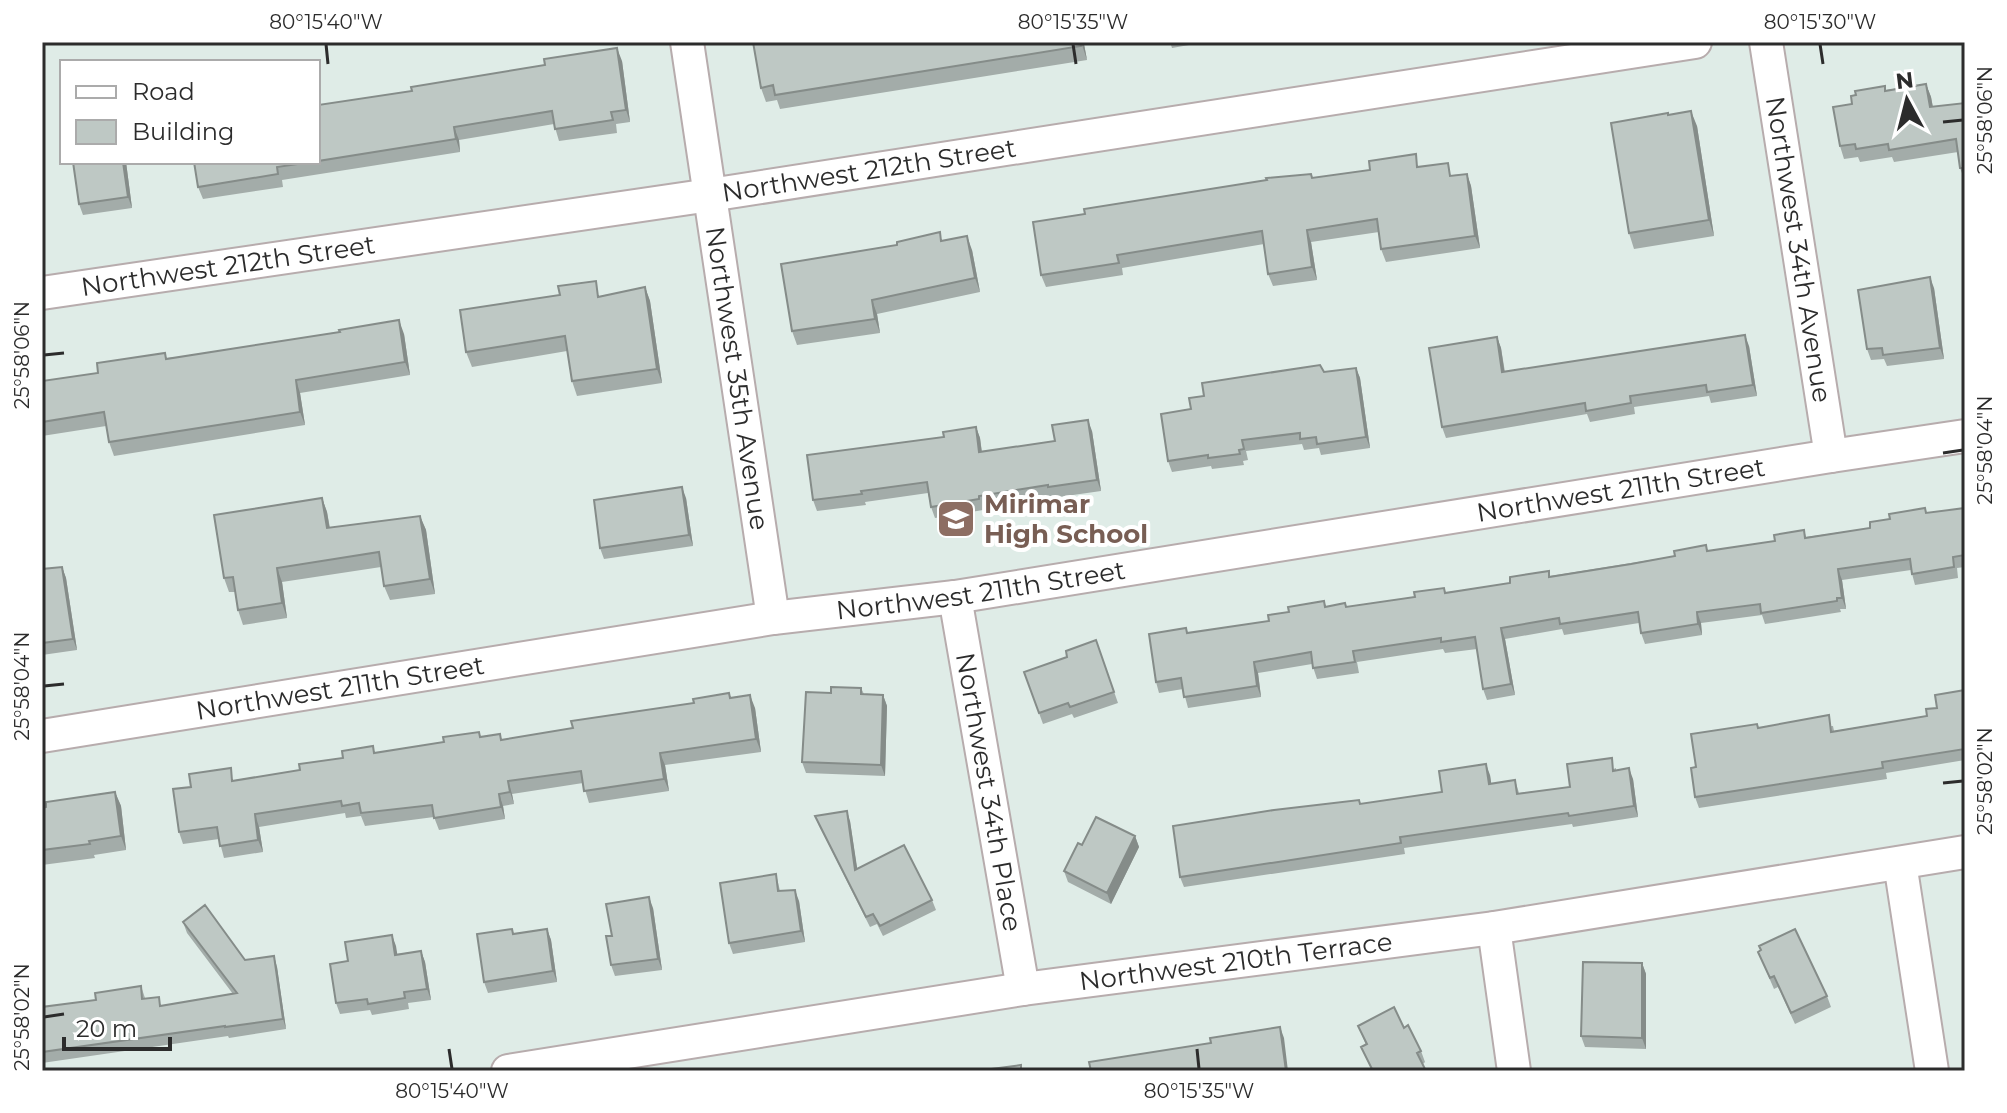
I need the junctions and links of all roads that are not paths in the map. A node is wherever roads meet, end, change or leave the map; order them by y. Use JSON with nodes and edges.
{"nodes":[{"id":1,"x":687,"y":42,"type":"edge"},
{"id":2,"x":1695,"y":42,"type":"edge"},
{"id":3,"x":1766,"y":42,"type":"edge"},
{"id":4,"x":710,"y":195,"type":"junction"},
{"id":5,"x":42,"y":293,"type":"edge"},
{"id":6,"x":1965,"y":436,"type":"edge"},
{"id":7,"x":1831,"y":456,"type":"junction"},
{"id":8,"x":955,"y":597,"type":"junction"},
{"id":9,"x":773,"y":618,"type":"junction"},
{"id":10,"x":42,"y":736,"type":"edge"},
{"id":11,"x":1965,"y":852,"type":"edge"},
{"id":12,"x":1900,"y":863,"type":"junction"},
{"id":13,"x":1494,"y":928,"type":"junction"},
{"id":14,"x":1023,"y":989,"type":"junction"},
{"id":15,"x":508,"y":1071,"type":"edge"},
{"id":16,"x":1514,"y":1071,"type":"edge"},
{"id":17,"x":1932,"y":1071,"type":"edge"}],
"edges":[{"from":1,"to":4,"type":"street","name":"Northwest 35th Avenue"},
{"from":2,"to":4,"type":"street","name":"Northwest 212th Street"},
{"from":3,"to":7,"type":"street","name":"Northwest 34th Avenue"},
{"from":4,"to":5,"type":"street","name":"Northwest 212th Street"},
{"from":4,"to":9,"type":"street","name":"Northwest 35th Avenue"},
{"from":6,"to":7,"type":"street","name":"Northwest 211th Street"},
{"from":7,"to":8,"type":"street","name":"Northwest 211th Street"},
{"from":8,"to":9,"type":"street","name":"Northwest 211th Street"},
{"from":8,"to":14,"type":"street","name":"Northwest 34th Place"},
{"from":9,"to":10,"type":"street","name":"Northwest 211th Street"},
{"from":11,"to":12,"type":"street","name":"Northwest 210th Terrace"},
{"from":12,"to":13,"type":"street","name":"Northwest 210th Terrace"},
{"from":12,"to":17,"type":"street"},
{"from":13,"to":14,"type":"street","name":"Northwest 210th Terrace"},
{"from":13,"to":16,"type":"street"},
{"from":14,"to":15,"type":"street","name":"Northwest 210th Terrace"}]}
